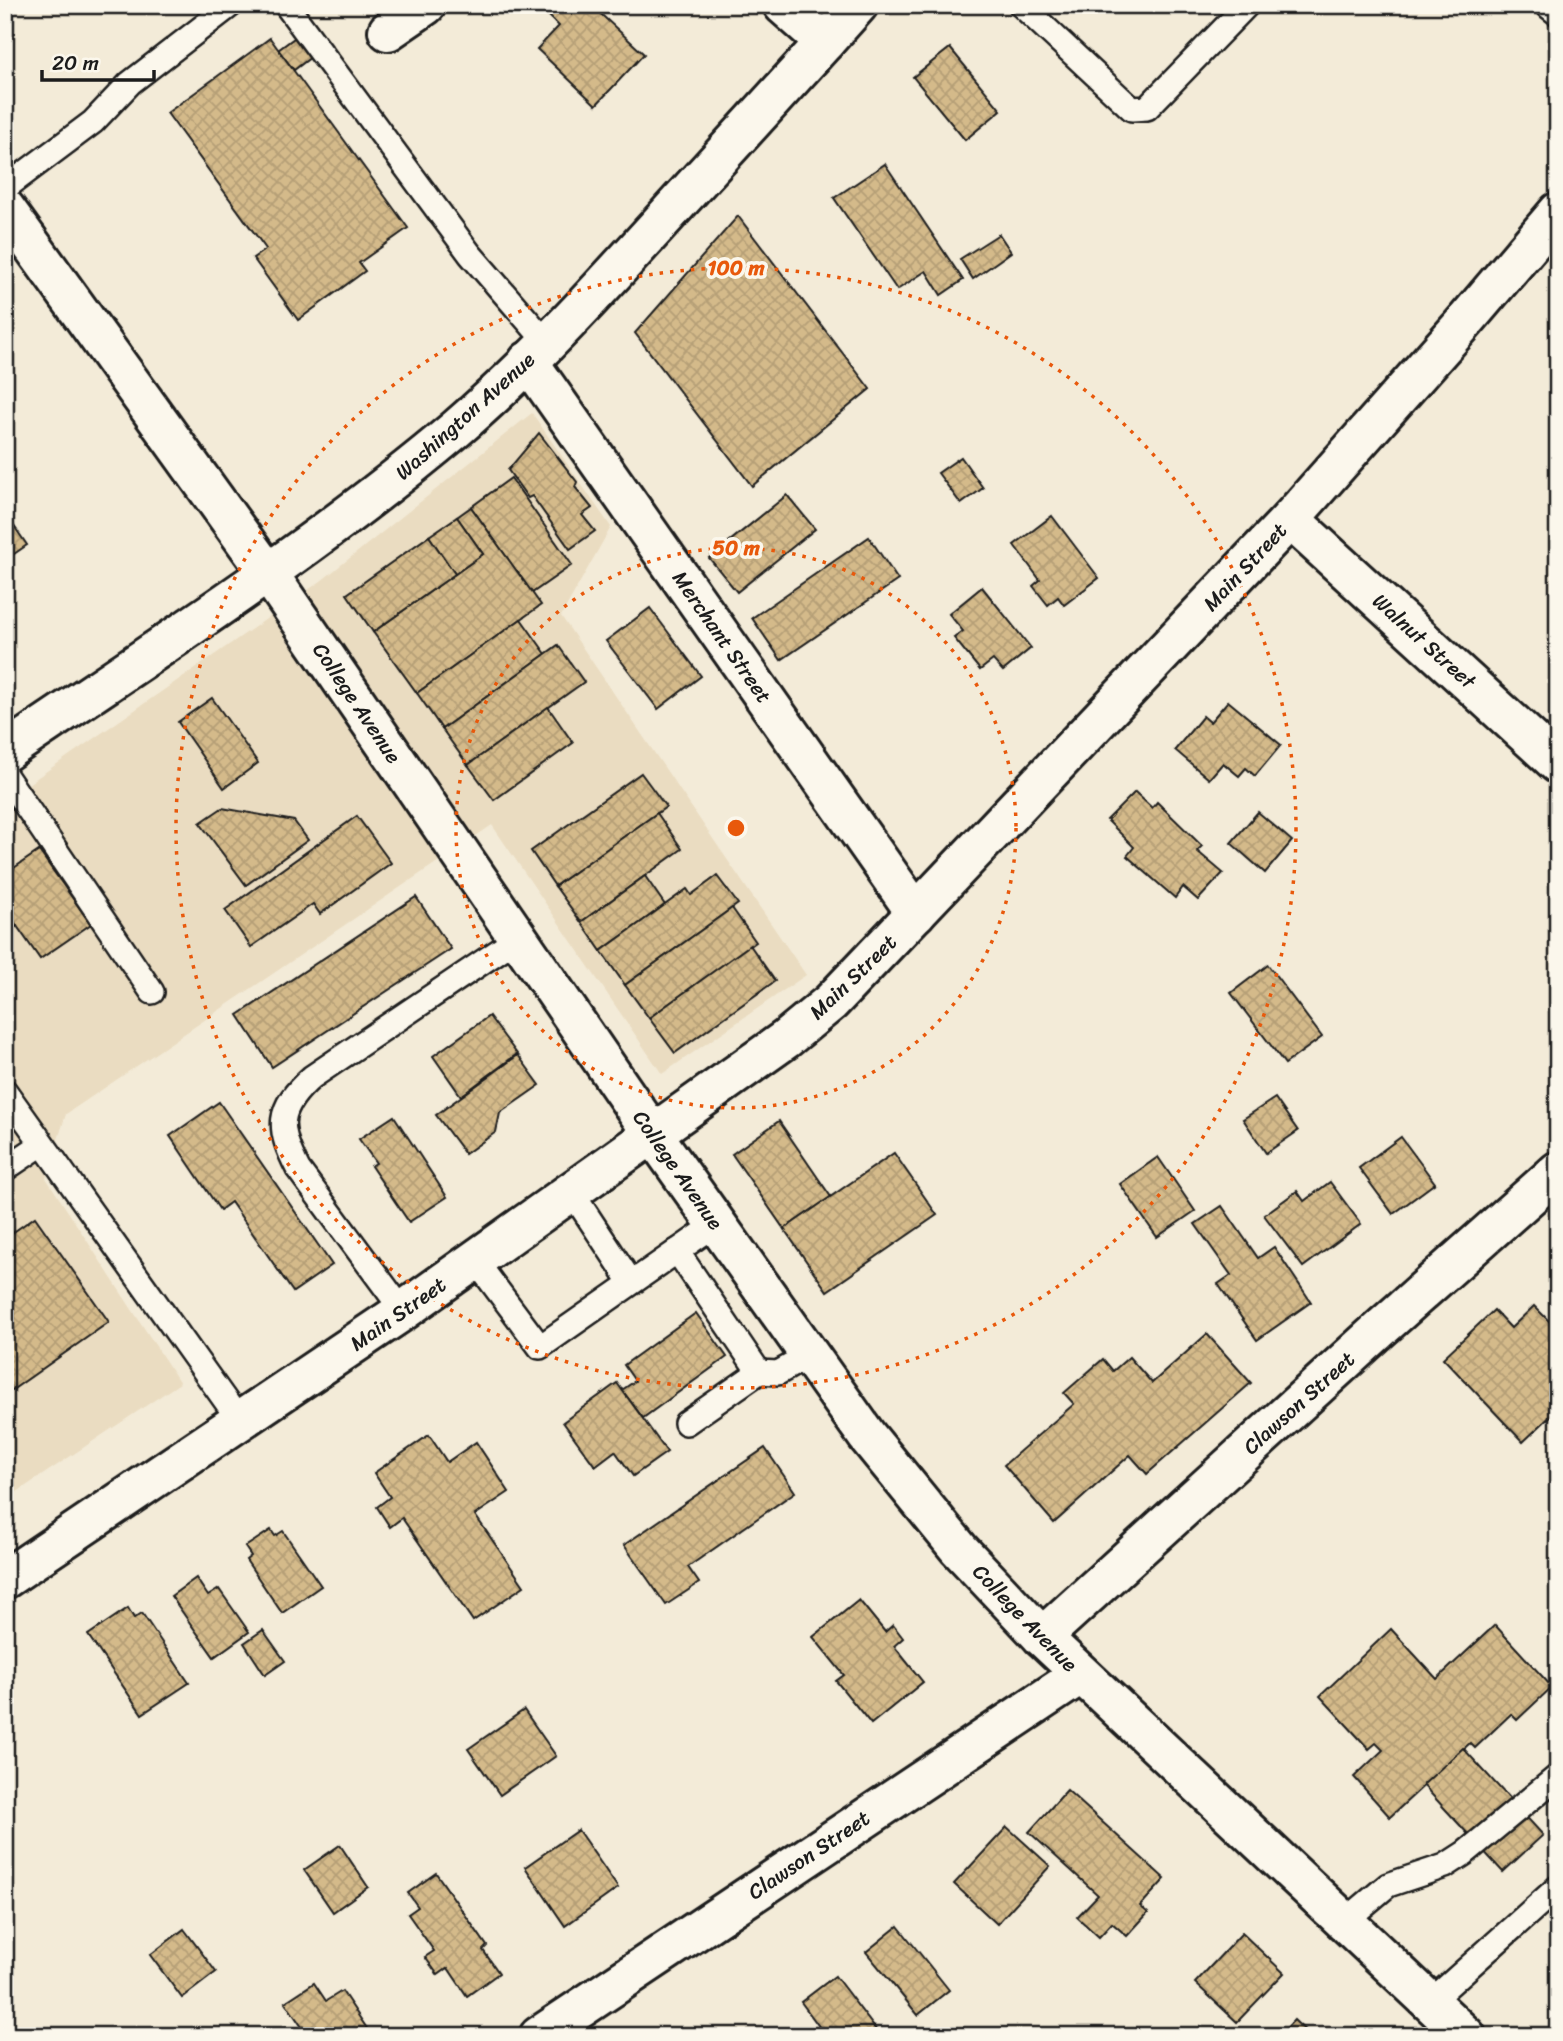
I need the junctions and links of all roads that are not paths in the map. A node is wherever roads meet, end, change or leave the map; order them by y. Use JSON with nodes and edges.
{"nodes":[{"id":1,"x":231,"y":5,"type":"edge"},
{"id":2,"x":286,"y":5,"type":"edge"},
{"id":3,"x":426,"y":5,"type":"edge"},
{"id":4,"x":783,"y":5,"type":"edge"},
{"id":5,"x":858,"y":5,"type":"edge"},
{"id":6,"x":1021,"y":5,"type":"edge"},
{"id":7,"x":1247,"y":5,"type":"edge"},
{"id":8,"x":388,"y":31,"type":"dead end"},
{"id":9,"x":825,"y":42,"type":"junction"},
{"id":10,"x":5,"y":188,"type":"edge"},
{"id":11,"x":5,"y":208,"type":"edge"},
{"id":12,"x":1558,"y":212,"type":"edge"},
{"id":13,"x":537,"y":352,"type":"junction"},
{"id":14,"x":1290,"y":519,"type":"junction"},
{"id":15,"x":268,"y":573,"type":"junction"},
{"id":16,"x":5,"y":752,"type":"edge"},
{"id":17,"x":1555,"y":756,"type":"edge"},
{"id":18,"x":5,"y":775,"type":"edge"},
{"id":19,"x":916,"y":913,"type":"junction"},
{"id":20,"x":518,"y":938,"type":"junction"},
{"id":21,"x":152,"y":992,"type":"dead end"},
{"id":22,"x":5,"y":1091,"type":"edge"},
{"id":23,"x":652,"y":1133,"type":"junction"},
{"id":24,"x":43,"y":1144,"type":"junction"},
{"id":25,"x":5,"y":1169,"type":"edge"},
{"id":26,"x":1558,"y":1171,"type":"edge"},
{"id":27,"x":571,"y":1191,"type":"junction"},
{"id":28,"x":716,"y":1224,"type":"junction"},
{"id":29,"x":677,"y":1251,"type":"junction"},
{"id":30,"x":475,"y":1260,"type":"junction"},
{"id":31,"x":631,"y":1282,"type":"junction"},
{"id":32,"x":403,"y":1311,"type":"junction"},
{"id":33,"x":808,"y":1356,"type":"junction"},
{"id":34,"x":759,"y":1372,"type":"junction"},
{"id":35,"x":240,"y":1421,"type":"junction"},
{"id":36,"x":686,"y":1423,"type":"dead end"},
{"id":37,"x":5,"y":1579,"type":"edge"},
{"id":38,"x":1042,"y":1637,"type":"junction"},
{"id":39,"x":1080,"y":1675,"type":"junction"},
{"id":40,"x":1558,"y":1776,"type":"edge"},
{"id":41,"x":1558,"y":1887,"type":"edge"},
{"id":42,"x":1344,"y":1923,"type":"junction"},
{"id":43,"x":1430,"y":2002,"type":"junction"},
{"id":44,"x":538,"y":2036,"type":"edge"},
{"id":45,"x":1466,"y":2036,"type":"edge"}],
"edges":[{"from":1,"to":10,"type":"lane"},
{"from":2,"to":13,"type":"lane"},
{"from":3,"to":8,"type":"street"},
{"from":4,"to":9,"type":"street"},
{"from":5,"to":9,"type":"street","name":"Washington Avenue"},
{"from":6,"to":7,"type":"lane"},
{"from":9,"to":13,"type":"street","name":"Washington Avenue"},
{"from":11,"to":15,"type":"street","name":"College Avenue"},
{"from":12,"to":14,"type":"street","name":"Main Street"},
{"from":13,"to":15,"type":"street","name":"Washington Avenue"},
{"from":13,"to":19,"type":"street","name":"Merchant Street"},
{"from":14,"to":17,"type":"street","name":"Walnut Street"},
{"from":14,"to":19,"type":"street","name":"Main Street"},
{"from":15,"to":16,"type":"street","name":"Washington Avenue"},
{"from":15,"to":20,"type":"street","name":"College Avenue"},
{"from":18,"to":21,"type":"lane"},
{"from":19,"to":23,"type":"street","name":"Main Street"},
{"from":20,"to":23,"type":"street","name":"College Avenue"},
{"from":20,"to":32,"type":"lane"},
{"from":22,"to":24,"type":"lane"},
{"from":23,"to":27,"type":"street","name":"Main Street"},
{"from":23,"to":28,"type":"street","name":"College Avenue"},
{"from":24,"to":25,"type":"lane"},
{"from":24,"to":35,"type":"lane"},
{"from":26,"to":38,"type":"street","name":"Clawson Street"},
{"from":27,"to":30,"type":"street","name":"Main Street"},
{"from":27,"to":31,"type":"lane"},
{"from":28,"to":29,"type":"lane"},
{"from":28,"to":33,"type":"street","name":"College Avenue"},
{"from":29,"to":31,"type":"lane"},
{"from":29,"to":34,"type":"lane"},
{"from":30,"to":31,"type":"lane"},
{"from":30,"to":32,"type":"street","name":"Main Street"},
{"from":32,"to":35,"type":"street","name":"Main Street"},
{"from":33,"to":34,"type":"lane"},
{"from":33,"to":38,"type":"street","name":"College Avenue"},
{"from":34,"to":36,"type":"lane"},
{"from":35,"to":37,"type":"street","name":"Main Street"},
{"from":38,"to":39,"type":"street","name":"College Avenue"},
{"from":39,"to":42,"type":"street","name":"College Avenue"},
{"from":39,"to":44,"type":"street","name":"Clawson Street"},
{"from":40,"to":42,"type":"lane"},
{"from":41,"to":43,"type":"lane"},
{"from":42,"to":43,"type":"street","name":"College Avenue"},
{"from":43,"to":45,"type":"street","name":"College Avenue"}]}
